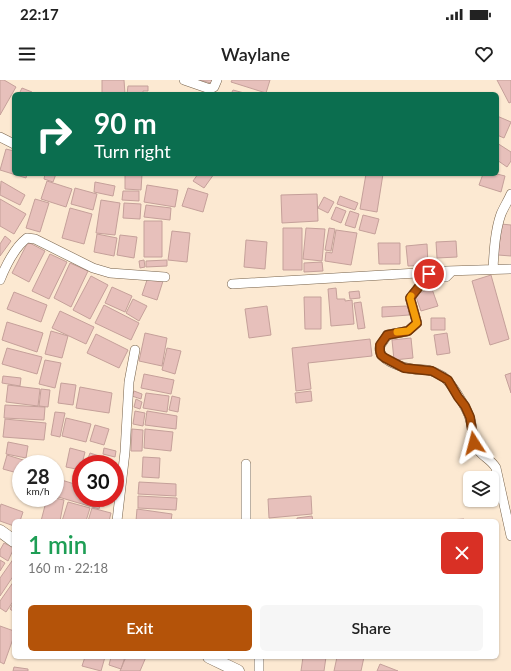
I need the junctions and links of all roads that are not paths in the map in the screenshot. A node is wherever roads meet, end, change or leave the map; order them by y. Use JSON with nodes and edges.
{"nodes":[{"id":1,"x":184,"y":80,"type":"edge"},
{"id":2,"x":217,"y":80,"type":"edge"},
{"id":3,"x":0,"y":137,"type":"edge"},
{"id":4,"x":12,"y":143,"type":"edge"},
{"id":5,"x":511,"y":194,"type":"edge"},
{"id":6,"x":494,"y":269,"type":"junction"},
{"id":7,"x":511,"y":269,"type":"edge"},
{"id":8,"x":452,"y":271,"type":"junction"},
{"id":9,"x":165,"y":277,"type":"dead end"},
{"id":10,"x":0,"y":280,"type":"edge"},
{"id":11,"x":232,"y":284,"type":"dead end"},
{"id":12,"x":135,"y":350,"type":"dead end"},
{"id":13,"x":246,"y":464,"type":"dead end"},
{"id":14,"x":117,"y":519,"type":"edge"},
{"id":15,"x":246,"y":519,"type":"edge"},
{"id":16,"x":0,"y":531,"type":"edge"},
{"id":17,"x":511,"y":536,"type":"edge"},
{"id":18,"x":12,"y":540,"type":"edge"},
{"id":19,"x":213,"y":659,"type":"edge"},
{"id":20,"x":259,"y":659,"type":"edge"},
{"id":21,"x":234,"y":669,"type":"edge"},
{"id":22,"x":259,"y":671,"type":"edge"}],
"edges":[{"from":1,"to":2,"type":"street"},
{"from":3,"to":4,"type":"street"},
{"from":5,"to":6,"type":"street"},
{"from":6,"to":7,"type":"street"},
{"from":6,"to":8,"type":"street"},
{"from":8,"to":11,"type":"street"},
{"from":8,"to":17,"type":"street"},
{"from":9,"to":10,"type":"street"},
{"from":12,"to":14,"type":"street"},
{"from":13,"to":15,"type":"street"},
{"from":16,"to":18,"type":"street"},
{"from":19,"to":21,"type":"street"},
{"from":20,"to":22,"type":"street"}]}
